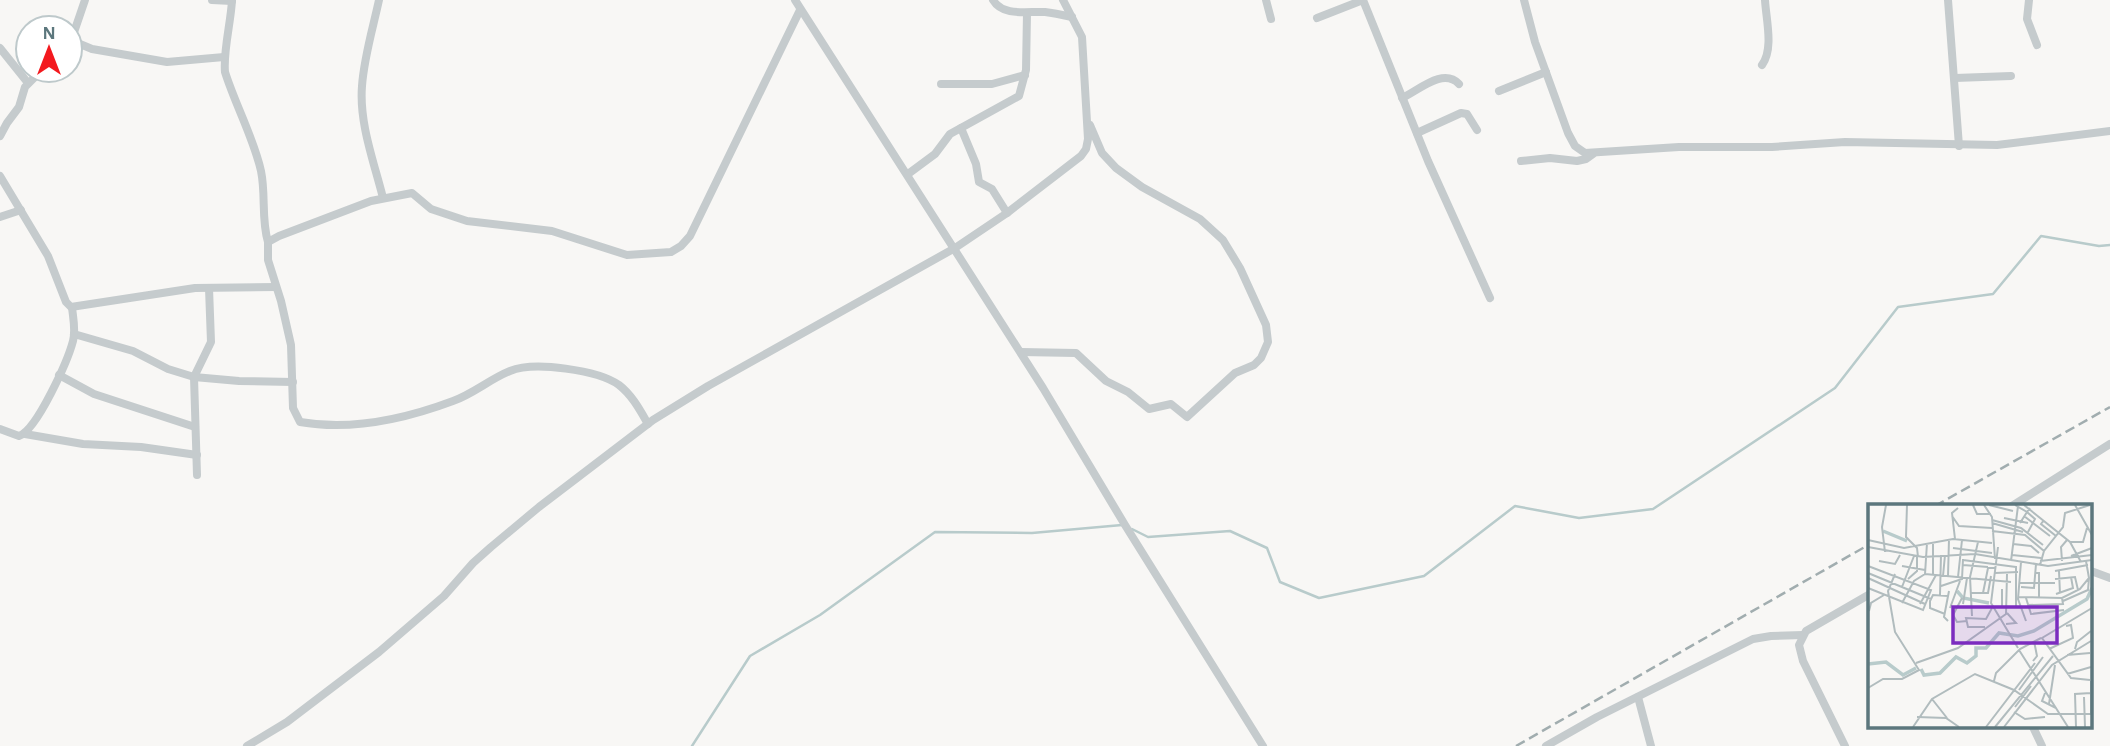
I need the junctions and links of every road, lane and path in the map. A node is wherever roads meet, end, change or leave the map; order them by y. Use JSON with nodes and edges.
{"nodes":[{"id":1,"x":212,"y":0,"type":"edge"},
{"id":2,"x":379,"y":0,"type":"edge"},
{"id":3,"x":795,"y":0,"type":"edge"},
{"id":4,"x":993,"y":0,"type":"edge"},
{"id":5,"x":1063,"y":0,"type":"edge"},
{"id":6,"x":1266,"y":0,"type":"edge"},
{"id":7,"x":1524,"y":0,"type":"edge"},
{"id":8,"x":1765,"y":0,"type":"edge"},
{"id":9,"x":1948,"y":0,"type":"edge"},
{"id":10,"x":2029,"y":0,"type":"edge"},
{"id":11,"x":232,"y":1,"type":"edge"},
{"id":12,"x":800,"y":10,"type":"junction"},
{"id":13,"x":1027,"y":13,"type":"junction"},
{"id":14,"x":1072,"y":17,"type":"junction"},
{"id":15,"x":1317,"y":18,"type":"dead end"},
{"id":16,"x":1271,"y":19,"type":"dead end"},
{"id":17,"x":84,"y":45,"type":"edge"},
{"id":18,"x":2036,"y":45,"type":"dead end"},
{"id":19,"x":0,"y":48,"type":"edge"},
{"id":20,"x":223,"y":58,"type":"junction"},
{"id":21,"x":1762,"y":65,"type":"dead end"},
{"id":22,"x":14,"y":66,"type":"edge"},
{"id":23,"x":1546,"y":72,"type":"junction"},
{"id":24,"x":1026,"y":75,"type":"junction"},
{"id":25,"x":2011,"y":76,"type":"dead end"},
{"id":26,"x":1955,"y":78,"type":"junction"},
{"id":27,"x":28,"y":84,"type":"edge"},
{"id":28,"x":941,"y":84,"type":"dead end"},
{"id":29,"x":1459,"y":84,"type":"dead end"},
{"id":30,"x":1499,"y":91,"type":"dead end"},
{"id":31,"x":1402,"y":98,"type":"junction"},
{"id":32,"x":1088,"y":123,"type":"junction"},
{"id":33,"x":961,"y":128,"type":"junction"},
{"id":34,"x":1477,"y":131,"type":"dead end"},
{"id":35,"x":2110,"y":131,"type":"edge"},
{"id":36,"x":1417,"y":133,"type":"junction"},
{"id":37,"x":0,"y":136,"type":"edge"},
{"id":38,"x":1959,"y":146,"type":"junction"},
{"id":39,"x":1593,"y":154,"type":"junction"},
{"id":40,"x":1521,"y":161,"type":"dead end"},
{"id":41,"x":908,"y":174,"type":"junction"},
{"id":42,"x":0,"y":176,"type":"edge"},
{"id":43,"x":383,"y":198,"type":"junction"},
{"id":44,"x":21,"y":210,"type":"junction"},
{"id":45,"x":1007,"y":213,"type":"junction"},
{"id":46,"x":0,"y":217,"type":"edge"},
{"id":47,"x":268,"y":242,"type":"junction"},
{"id":48,"x":955,"y":248,"type":"junction"},
{"id":49,"x":276,"y":287,"type":"junction"},
{"id":50,"x":209,"y":288,"type":"junction"},
{"id":51,"x":1490,"y":298,"type":"dead end"},
{"id":52,"x":72,"y":307,"type":"junction"},
{"id":53,"x":74,"y":334,"type":"junction"},
{"id":54,"x":1021,"y":352,"type":"junction"},
{"id":55,"x":59,"y":375,"type":"junction"},
{"id":56,"x":194,"y":377,"type":"junction"},
{"id":57,"x":293,"y":382,"type":"junction"},
{"id":58,"x":648,"y":424,"type":"junction"},
{"id":59,"x":195,"y":427,"type":"junction"},
{"id":60,"x":0,"y":429,"type":"edge"},
{"id":61,"x":25,"y":434,"type":"junction"},
{"id":62,"x":2110,"y":444,"type":"edge"},
{"id":63,"x":197,"y":455,"type":"junction"},
{"id":64,"x":197,"y":475,"type":"dead end"},
{"id":65,"x":2015,"y":504,"type":"edge"},
{"id":66,"x":2092,"y":571,"type":"edge"},
{"id":67,"x":2110,"y":578,"type":"edge"},
{"id":68,"x":1868,"y":595,"type":"edge"},
{"id":69,"x":1803,"y":635,"type":"junction"},
{"id":70,"x":1637,"y":697,"type":"junction"},
{"id":71,"x":2033,"y":728,"type":"edge"},
{"id":72,"x":247,"y":746,"type":"edge"},
{"id":73,"x":1263,"y":746,"type":"edge"},
{"id":74,"x":1546,"y":746,"type":"edge"},
{"id":75,"x":1651,"y":746,"type":"edge"},
{"id":76,"x":1845,"y":746,"type":"edge"},
{"id":77,"x":2042,"y":746,"type":"edge"}],
"edges":[{"from":1,"to":11,"type":"street"},
{"from":2,"to":43,"type":"street"},
{"from":3,"to":12,"type":"street"},
{"from":4,"to":13,"type":"street"},
{"from":5,"to":14,"type":"street"},
{"from":6,"to":16,"type":"street"},
{"from":7,"to":23,"type":"street"},
{"from":8,"to":21,"type":"street"},
{"from":9,"to":26,"type":"street"},
{"from":10,"to":18,"type":"street"},
{"from":11,"to":20,"type":"street"},
{"from":12,"to":41,"type":"street"},
{"from":12,"to":43,"type":"street"},
{"from":13,"to":14,"type":"street"},
{"from":13,"to":24,"type":"street"},
{"from":14,"to":32,"type":"street"},
{"from":15,"to":31,"type":"street"},
{"from":17,"to":20,"type":"street"},
{"from":19,"to":22,"type":"street"},
{"from":20,"to":47,"type":"street"},
{"from":23,"to":30,"type":"street"},
{"from":23,"to":39,"type":"street"},
{"from":24,"to":28,"type":"street"},
{"from":24,"to":33,"type":"street"},
{"from":25,"to":26,"type":"street"},
{"from":26,"to":38,"type":"street"},
{"from":27,"to":37,"type":"street"},
{"from":29,"to":31,"type":"street"},
{"from":31,"to":36,"type":"street"},
{"from":32,"to":45,"type":"street"},
{"from":32,"to":54,"type":"street"},
{"from":33,"to":41,"type":"street"},
{"from":33,"to":45,"type":"street"},
{"from":34,"to":36,"type":"street"},
{"from":35,"to":38,"type":"street"},
{"from":36,"to":51,"type":"street"},
{"from":38,"to":39,"type":"street"},
{"from":39,"to":40,"type":"street"},
{"from":41,"to":48,"type":"street"},
{"from":42,"to":44,"type":"street"},
{"from":43,"to":47,"type":"street"},
{"from":44,"to":46,"type":"street"},
{"from":44,"to":52,"type":"street"},
{"from":45,"to":48,"type":"street"},
{"from":47,"to":49,"type":"street"},
{"from":48,"to":54,"type":"street"},
{"from":48,"to":58,"type":"street"},
{"from":49,"to":50,"type":"street"},
{"from":49,"to":57,"type":"street"},
{"from":50,"to":52,"type":"street"},
{"from":50,"to":56,"type":"street"},
{"from":52,"to":53,"type":"street"},
{"from":53,"to":55,"type":"street"},
{"from":53,"to":56,"type":"street"},
{"from":54,"to":73,"type":"street"},
{"from":55,"to":59,"type":"street"},
{"from":55,"to":61,"type":"street"},
{"from":56,"to":57,"type":"street"},
{"from":56,"to":59,"type":"street"},
{"from":57,"to":58,"type":"street"},
{"from":58,"to":72,"type":"street"},
{"from":59,"to":63,"type":"street"},
{"from":60,"to":61,"type":"street"},
{"from":61,"to":63,"type":"street"},
{"from":62,"to":65,"type":"street"},
{"from":63,"to":64,"type":"street"},
{"from":66,"to":67,"type":"street"},
{"from":68,"to":69,"type":"street"},
{"from":69,"to":70,"type":"street"},
{"from":69,"to":76,"type":"street"},
{"from":70,"to":74,"type":"street"},
{"from":70,"to":75,"type":"street"},
{"from":71,"to":77,"type":"street"}]}
